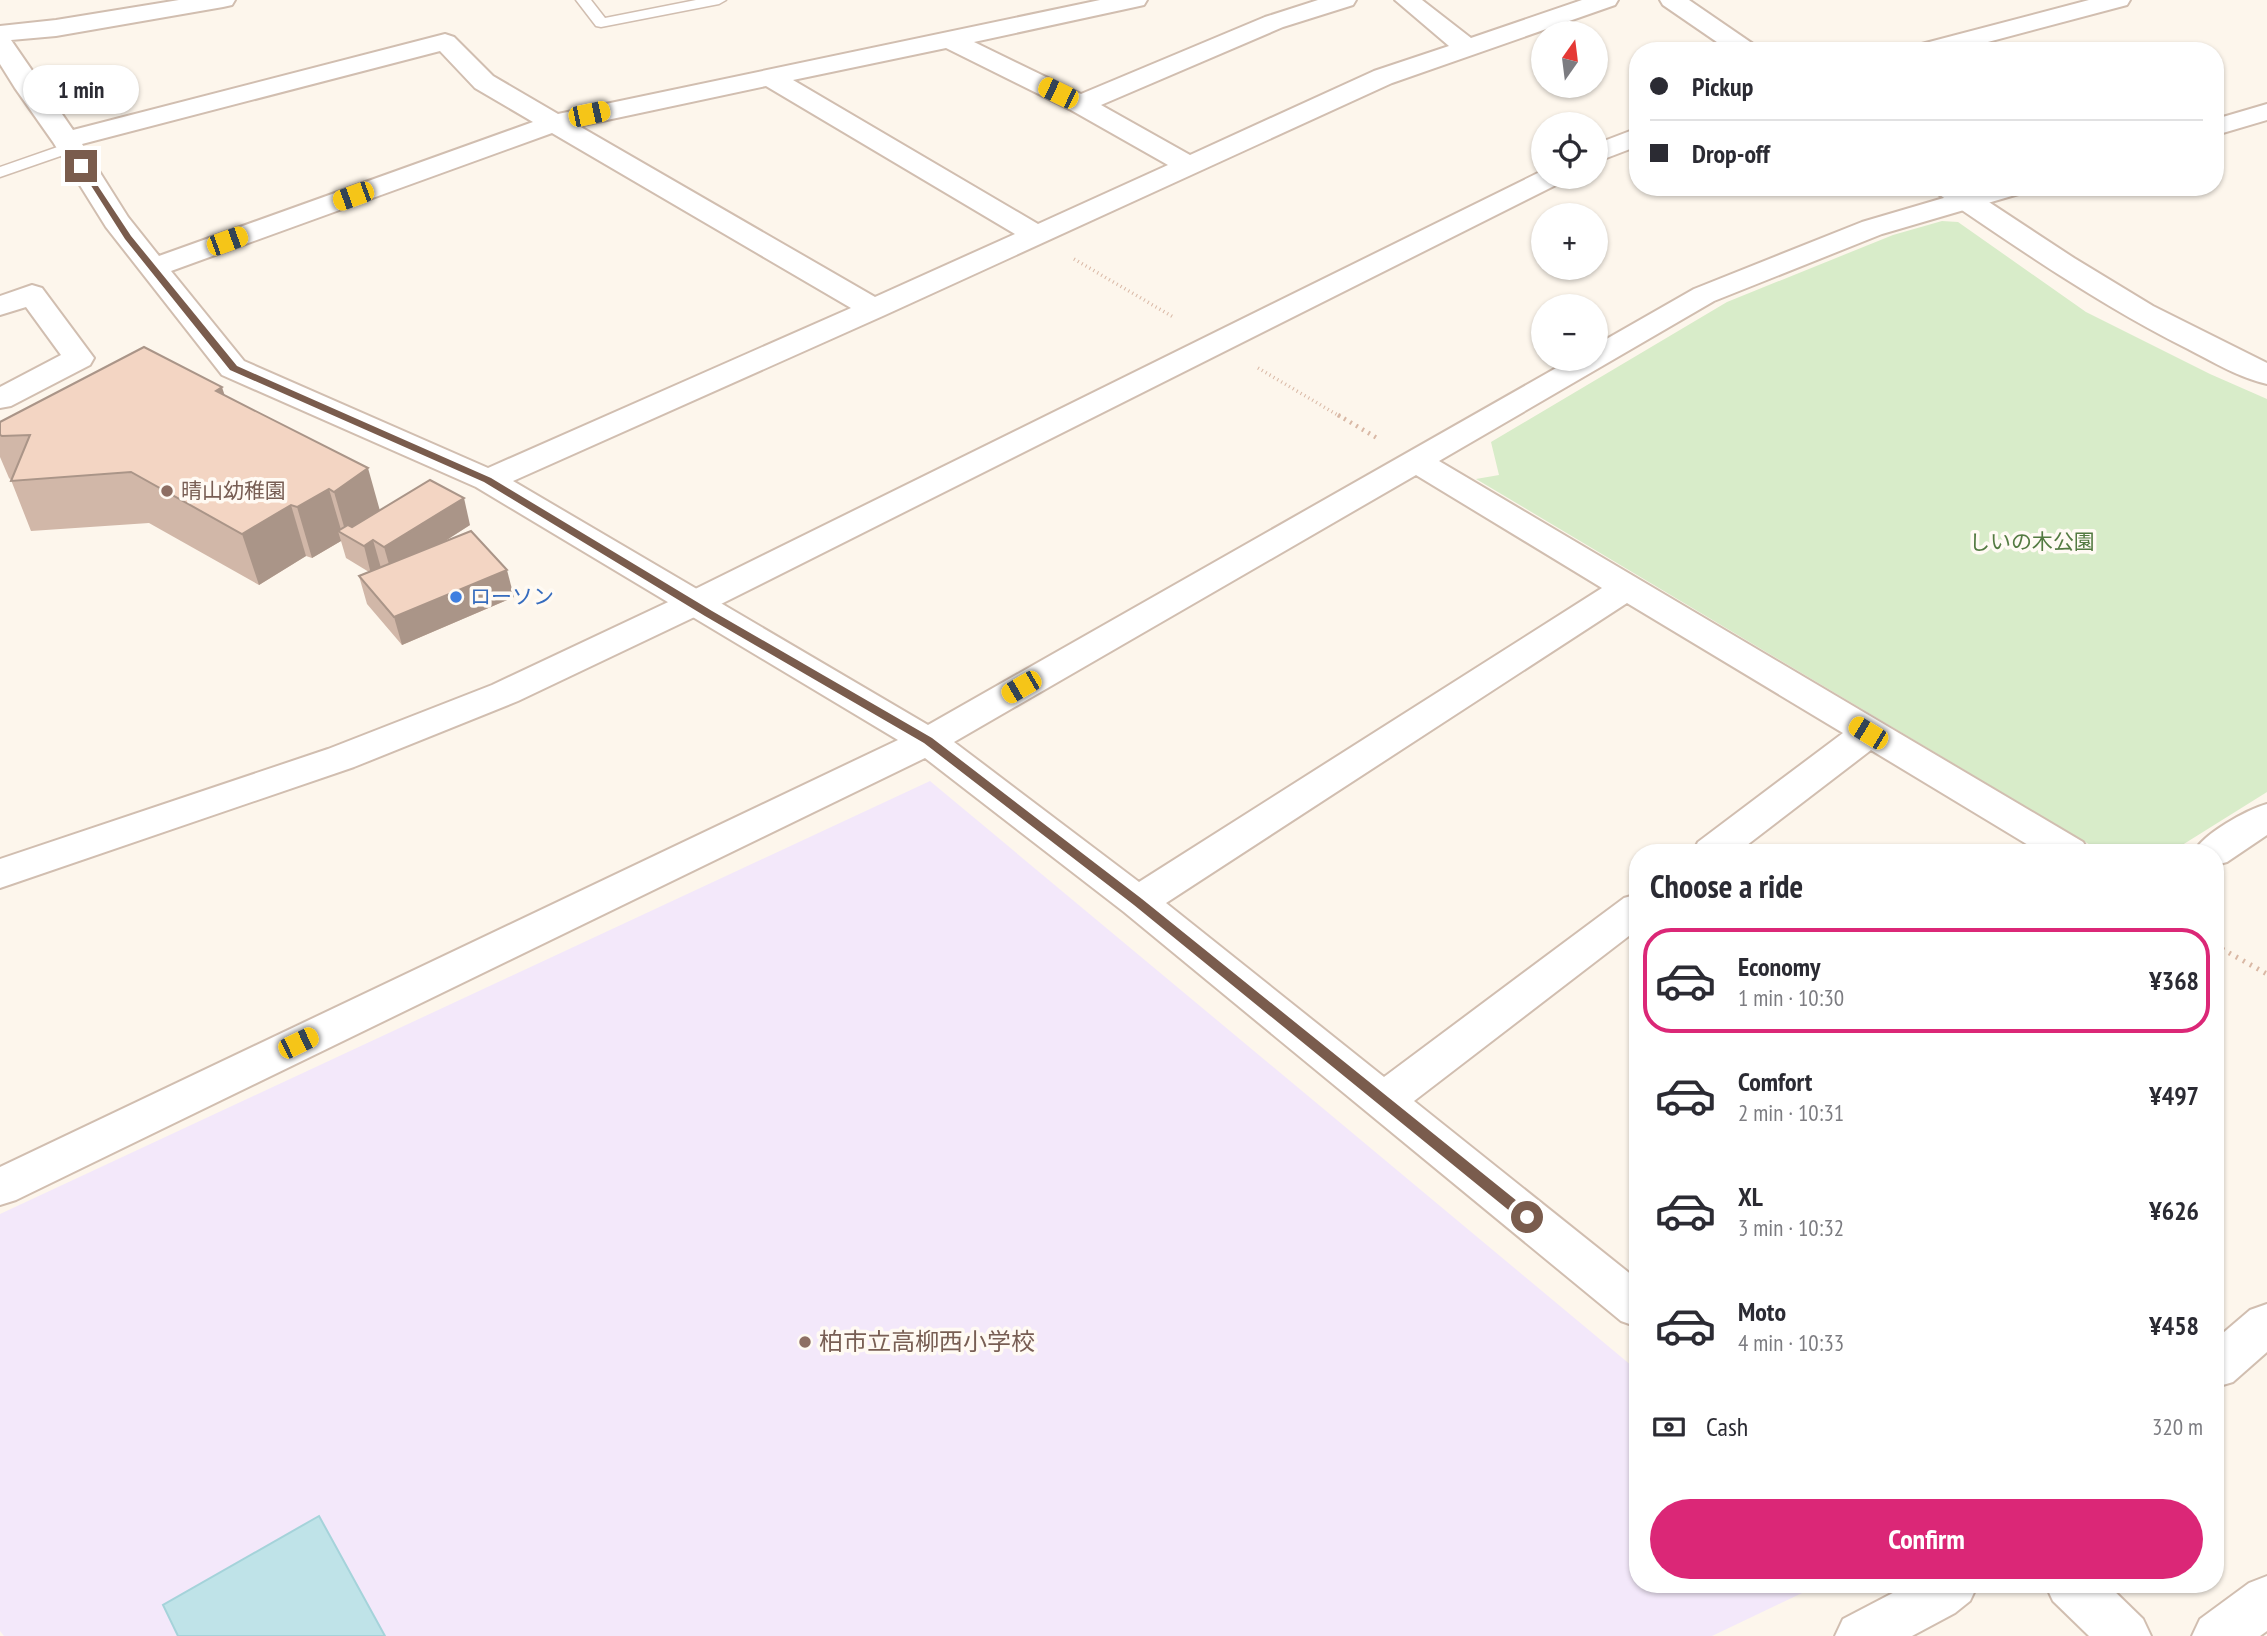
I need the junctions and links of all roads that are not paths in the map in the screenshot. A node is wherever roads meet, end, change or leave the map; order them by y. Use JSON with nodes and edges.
{"nodes":[{"id":1,"x":223,"y":0,"type":"edge"},
{"id":2,"x":583,"y":0,"type":"edge"},
{"id":3,"x":719,"y":0,"type":"edge"},
{"id":4,"x":1135,"y":0,"type":"edge"},
{"id":5,"x":1344,"y":0,"type":"edge"},
{"id":6,"x":1407,"y":0,"type":"edge"},
{"id":7,"x":1606,"y":0,"type":"edge"},
{"id":8,"x":1672,"y":0,"type":"edge"},
{"id":9,"x":2118,"y":0,"type":"edge"},
{"id":10,"x":0,"y":34,"type":"edge"},
{"id":11,"x":948,"y":39,"type":"junction"},
{"id":12,"x":1734,"y":42,"type":"edge"},
{"id":13,"x":1957,"y":42,"type":"edge"},
{"id":14,"x":0,"y":43,"type":"edge"},
{"id":15,"x":1466,"y":47,"type":"junction"},
{"id":16,"x":769,"y":77,"type":"junction"},
{"id":17,"x":1080,"y":104,"type":"junction"},
{"id":18,"x":2267,"y":112,"type":"edge"},
{"id":19,"x":554,"y":123,"type":"junction"},
{"id":20,"x":2224,"y":125,"type":"edge"},
{"id":21,"x":1629,"y":140,"type":"edge"},
{"id":22,"x":68,"y":144,"type":"junction"},
{"id":23,"x":1608,"y":149,"type":"edge"},
{"id":24,"x":1189,"y":165,"type":"junction"},
{"id":25,"x":0,"y":172,"type":"edge"},
{"id":26,"x":1531,"y":186,"type":"edge"},
{"id":27,"x":1951,"y":196,"type":"edge"},
{"id":28,"x":1959,"y":196,"type":"edge"},
{"id":29,"x":1035,"y":234,"type":"junction"},
{"id":30,"x":152,"y":268,"type":"junction"},
{"id":31,"x":0,"y":306,"type":"edge"},
{"id":32,"x":874,"y":309,"type":"junction"},
{"id":33,"x":1608,"y":350,"type":"edge"},
{"id":34,"x":1572,"y":371,"type":"edge"},
{"id":35,"x":2267,"y":375,"type":"edge"},
{"id":36,"x":0,"y":399,"type":"edge"},
{"id":37,"x":1416,"y":461,"type":"junction"},
{"id":38,"x":488,"y":480,"type":"junction"},
{"id":39,"x":1626,"y":589,"type":"junction"},
{"id":40,"x":693,"y":604,"type":"junction"},
{"id":41,"x":1868,"y":733,"type":"junction"},
{"id":42,"x":928,"y":741,"type":"junction"},
{"id":43,"x":2267,"y":817,"type":"edge"},
{"id":44,"x":1722,"y":844,"type":"edge"},
{"id":45,"x":2055,"y":844,"type":"edge"},
{"id":46,"x":2224,"y":845,"type":"edge"},
{"id":47,"x":0,"y":874,"type":"edge"},
{"id":48,"x":1138,"y":902,"type":"junction"},
{"id":49,"x":1629,"y":915,"type":"edge"},
{"id":50,"x":1385,"y":1100,"type":"junction"},
{"id":51,"x":0,"y":1187,"type":"edge"},
{"id":52,"x":1629,"y":1300,"type":"edge"},
{"id":53,"x":2267,"y":1324,"type":"edge"},
{"id":54,"x":2224,"y":1360,"type":"edge"},
{"id":55,"x":1941,"y":1593,"type":"edge"},
{"id":56,"x":2080,"y":1593,"type":"edge"},
{"id":57,"x":2267,"y":1600,"type":"edge"},
{"id":58,"x":1861,"y":1636,"type":"edge"},
{"id":59,"x":2125,"y":1636,"type":"edge"},
{"id":60,"x":2218,"y":1636,"type":"edge"}],
"edges":[{"from":1,"to":10,"type":"street"},
{"from":2,"to":3,"type":"lane"},
{"from":4,"to":11,"type":"street"},
{"from":5,"to":17,"type":"street"},
{"from":6,"to":15,"type":"street"},
{"from":7,"to":15,"type":"street"},
{"from":8,"to":12,"type":"street"},
{"from":9,"to":13,"type":"street"},
{"from":11,"to":16,"type":"street"},
{"from":11,"to":17,"type":"street"},
{"from":14,"to":22,"type":"street"},
{"from":15,"to":24,"type":"street"},
{"from":16,"to":19,"type":"street"},
{"from":16,"to":29,"type":"street"},
{"from":17,"to":24,"type":"street"},
{"from":18,"to":20,"type":"street"},
{"from":19,"to":22,"type":"street"},
{"from":19,"to":30,"type":"street"},
{"from":19,"to":32,"type":"street"},
{"from":21,"to":23,"type":"street"},
{"from":22,"to":25,"type":"lane"},
{"from":22,"to":30,"type":"street"},
{"from":24,"to":29,"type":"street"},
{"from":26,"to":40,"type":"street"},
{"from":27,"to":33,"type":"street"},
{"from":28,"to":35,"type":"street"},
{"from":29,"to":32,"type":"street"},
{"from":30,"to":38,"type":"street"},
{"from":31,"to":36,"type":"street"},
{"from":32,"to":38,"type":"street"},
{"from":34,"to":37,"type":"street"},
{"from":37,"to":39,"type":"street"},
{"from":37,"to":42,"type":"street"},
{"from":38,"to":40,"type":"street"},
{"from":39,"to":41,"type":"street"},
{"from":39,"to":48,"type":"street"},
{"from":40,"to":42,"type":"street"},
{"from":40,"to":47,"type":"street"},
{"from":41,"to":44,"type":"street"},
{"from":41,"to":45,"type":"street"},
{"from":42,"to":48,"type":"street"},
{"from":42,"to":51,"type":"street"},
{"from":43,"to":46,"type":"street"},
{"from":48,"to":50,"type":"street"},
{"from":49,"to":50,"type":"street"},
{"from":50,"to":52,"type":"street"},
{"from":53,"to":54,"type":"street"},
{"from":55,"to":58,"type":"street"},
{"from":56,"to":59,"type":"street"},
{"from":57,"to":60,"type":"street"}]}
